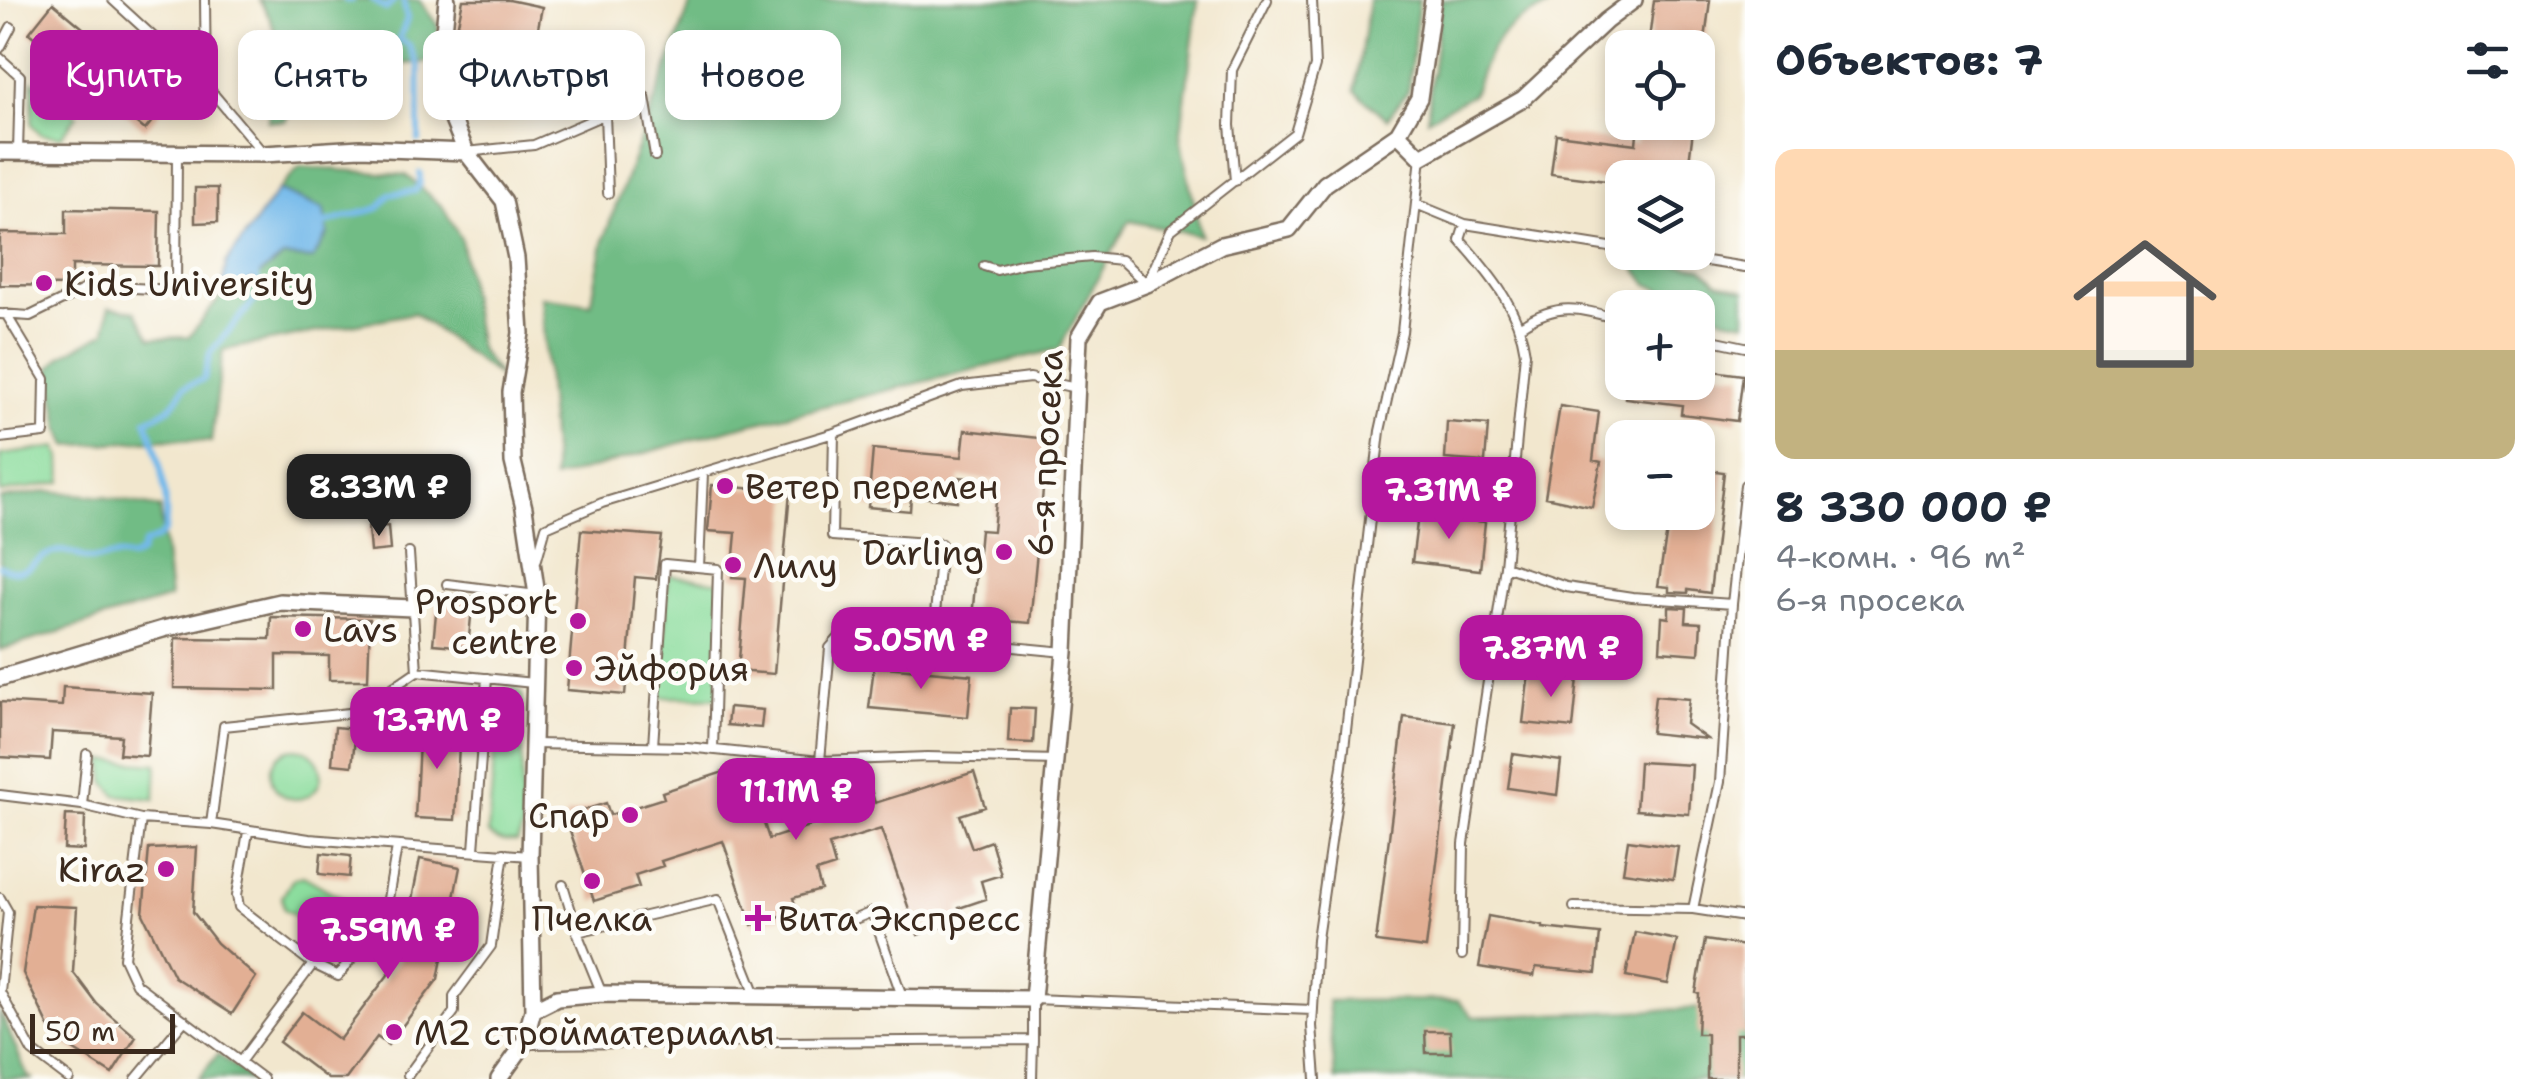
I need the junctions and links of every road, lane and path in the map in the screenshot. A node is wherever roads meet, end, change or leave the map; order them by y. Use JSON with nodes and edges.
{"nodes":[{"id":1,"x":113,"y":0,"type":"edge"},
{"id":2,"x":205,"y":0,"type":"edge"},
{"id":3,"x":446,"y":0,"type":"edge"},
{"id":4,"x":1267,"y":0,"type":"edge"},
{"id":5,"x":1312,"y":0,"type":"edge"},
{"id":6,"x":1434,"y":0,"type":"edge"},
{"id":7,"x":1634,"y":0,"type":"edge"},
{"id":8,"x":11,"y":27,"type":"dead end"},
{"id":9,"x":146,"y":30,"type":"edge"},
{"id":10,"x":205,"y":30,"type":"edge"},
{"id":11,"x":0,"y":48,"type":"edge"},
{"id":12,"x":0,"y":58,"type":"edge"},
{"id":13,"x":645,"y":97,"type":"edge"},
{"id":14,"x":218,"y":99,"type":"edge"},
{"id":15,"x":591,"y":120,"type":"edge"},
{"id":16,"x":605,"y":120,"type":"edge"},
{"id":17,"x":1398,"y":134,"type":"junction"},
{"id":18,"x":0,"y":152,"type":"edge"},
{"id":19,"x":18,"y":152,"type":"junction"},
{"id":20,"x":466,"y":152,"type":"junction"},
{"id":21,"x":176,"y":154,"type":"junction"},
{"id":22,"x":264,"y":154,"type":"junction"},
{"id":23,"x":655,"y":156,"type":"dead end"},
{"id":24,"x":1421,"y":157,"type":"junction"},
{"id":25,"x":1235,"y":181,"type":"junction"},
{"id":26,"x":608,"y":193,"type":"dead end"},
{"id":27,"x":1416,"y":204,"type":"junction"},
{"id":28,"x":1466,"y":224,"type":"junction"},
{"id":29,"x":1605,"y":245,"type":"edge"},
{"id":30,"x":1715,"y":262,"type":"edge"},
{"id":31,"x":984,"y":266,"type":"dead end"},
{"id":32,"x":1745,"y":267,"type":"edge"},
{"id":33,"x":1147,"y":284,"type":"junction"},
{"id":34,"x":3,"y":314,"type":"edge"},
{"id":35,"x":1605,"y":315,"type":"edge"},
{"id":36,"x":1522,"y":324,"type":"junction"},
{"id":37,"x":1715,"y":341,"type":"edge"},
{"id":38,"x":1745,"y":347,"type":"edge"},
{"id":39,"x":1076,"y":388,"type":"junction"},
{"id":40,"x":834,"y":432,"type":"junction"},
{"id":41,"x":0,"y":438,"type":"edge"},
{"id":42,"x":703,"y":473,"type":"junction"},
{"id":43,"x":1745,"y":486,"type":"edge"},
{"id":44,"x":409,"y":553,"type":"dead end"},
{"id":45,"x":1505,"y":566,"type":"junction"},
{"id":46,"x":699,"y":567,"type":"junction"},
{"id":47,"x":534,"y":569,"type":"junction"},
{"id":48,"x":447,"y":584,"type":"dead end"},
{"id":49,"x":537,"y":595,"type":"junction"},
{"id":50,"x":1732,"y":604,"type":"junction"},
{"id":51,"x":412,"y":608,"type":"junction"},
{"id":52,"x":933,"y":639,"type":"junction"},
{"id":53,"x":1065,"y":652,"type":"junction"},
{"id":54,"x":417,"y":671,"type":"junction"},
{"id":55,"x":0,"y":678,"type":"edge"},
{"id":56,"x":487,"y":678,"type":"junction"},
{"id":57,"x":533,"y":682,"type":"junction"},
{"id":58,"x":533,"y":744,"type":"junction"},
{"id":59,"x":653,"y":746,"type":"junction"},
{"id":60,"x":713,"y":750,"type":"junction"},
{"id":61,"x":87,"y":754,"type":"dead end"},
{"id":62,"x":1057,"y":760,"type":"junction"},
{"id":63,"x":820,"y":761,"type":"junction"},
{"id":64,"x":0,"y":795,"type":"edge"},
{"id":65,"x":82,"y":806,"type":"junction"},
{"id":66,"x":140,"y":819,"type":"junction"},
{"id":67,"x":211,"y":824,"type":"junction"},
{"id":68,"x":248,"y":832,"type":"junction"},
{"id":69,"x":397,"y":848,"type":"junction"},
{"id":70,"x":474,"y":850,"type":"junction"},
{"id":71,"x":504,"y":853,"type":"junction"},
{"id":72,"x":530,"y":856,"type":"junction"},
{"id":73,"x":563,"y":885,"type":"dead end"},
{"id":74,"x":0,"y":898,"type":"edge"},
{"id":75,"x":1574,"y":907,"type":"dead end"},
{"id":76,"x":1693,"y":908,"type":"junction"},
{"id":77,"x":1745,"y":917,"type":"edge"},
{"id":78,"x":855,"y":918,"type":"dead end"},
{"id":79,"x":578,"y":932,"type":"junction"},
{"id":80,"x":1462,"y":955,"type":"dead end"},
{"id":81,"x":313,"y":964,"type":"junction"},
{"id":82,"x":602,"y":994,"type":"junction"},
{"id":83,"x":757,"y":996,"type":"junction"},
{"id":84,"x":903,"y":999,"type":"junction"},
{"id":85,"x":1034,"y":999,"type":"junction"},
{"id":86,"x":533,"y":1010,"type":"junction"},
{"id":87,"x":1313,"y":1010,"type":"junction"},
{"id":88,"x":185,"y":1020,"type":"junction"},
{"id":89,"x":1033,"y":1040,"type":"junction"},
{"id":90,"x":524,"y":1044,"type":"junction"},
{"id":91,"x":240,"y":1062,"type":"junction"},
{"id":92,"x":408,"y":1075,"type":"dead end"},
{"id":93,"x":68,"y":1079,"type":"edge"},
{"id":94,"x":136,"y":1079,"type":"edge"},
{"id":95,"x":263,"y":1079,"type":"edge"},
{"id":96,"x":498,"y":1079,"type":"edge"},
{"id":97,"x":1032,"y":1079,"type":"edge"},
{"id":98,"x":1316,"y":1079,"type":"edge"}],
"edges":[{"from":1,"to":9,"type":"lane"},
{"from":2,"to":10,"type":"lane"},
{"from":3,"to":20,"type":"street"},
{"from":4,"to":25,"type":"lane"},
{"from":5,"to":25,"type":"lane"},
{"from":6,"to":17,"type":"street","name":"6-я просека"},
{"from":7,"to":24,"type":"street"},
{"from":8,"to":11,"type":"lane"},
{"from":12,"to":19,"type":"lane"},
{"from":13,"to":23,"type":"lane"},
{"from":14,"to":22,"type":"lane"},
{"from":15,"to":20,"type":"lane"},
{"from":16,"to":26,"type":"lane"},
{"from":17,"to":24,"type":"street"},
{"from":17,"to":33,"type":"street","name":"6-я просека"},
{"from":18,"to":19,"type":"street"},
{"from":19,"to":21,"type":"street"},
{"from":20,"to":22,"type":"street"},
{"from":20,"to":47,"type":"street"},
{"from":21,"to":22,"type":"street"},
{"from":21,"to":34,"type":"lane"},
{"from":24,"to":27,"type":"lane"},
{"from":25,"to":33,"type":"lane"},
{"from":27,"to":28,"type":"lane"},
{"from":27,"to":87,"type":"lane"},
{"from":28,"to":29,"type":"lane"},
{"from":28,"to":36,"type":"lane"},
{"from":30,"to":32,"type":"lane"},
{"from":31,"to":33,"type":"lane"},
{"from":33,"to":39,"type":"street","name":"6-я просека"},
{"from":34,"to":41,"type":"lane"},
{"from":35,"to":36,"type":"lane"},
{"from":36,"to":45,"type":"lane"},
{"from":37,"to":38,"type":"lane"},
{"from":39,"to":40,"type":"lane"},
{"from":39,"to":53,"type":"street","name":"6-я просека"},
{"from":40,"to":42,"type":"lane"},
{"from":40,"to":52,"type":"lane"},
{"from":42,"to":46,"type":"lane"},
{"from":42,"to":47,"type":"lane"},
{"from":43,"to":50,"type":"lane"},
{"from":44,"to":51,"type":"lane"},
{"from":45,"to":50,"type":"lane"},
{"from":45,"to":80,"type":"lane"},
{"from":46,"to":59,"type":"lane"},
{"from":46,"to":60,"type":"lane"},
{"from":47,"to":49,"type":"street"},
{"from":48,"to":49,"type":"lane"},
{"from":49,"to":57,"type":"street"},
{"from":50,"to":76,"type":"lane"},
{"from":51,"to":54,"type":"lane"},
{"from":51,"to":55,"type":"street"},
{"from":52,"to":53,"type":"lane"},
{"from":52,"to":63,"type":"lane"},
{"from":53,"to":62,"type":"street","name":"6-я просека"},
{"from":54,"to":56,"type":"lane"},
{"from":54,"to":67,"type":"lane"},
{"from":56,"to":57,"type":"lane"},
{"from":56,"to":70,"type":"lane"},
{"from":57,"to":58,"type":"street"},
{"from":58,"to":59,"type":"lane"},
{"from":58,"to":72,"type":"street"},
{"from":59,"to":60,"type":"lane"},
{"from":60,"to":63,"type":"lane"},
{"from":61,"to":65,"type":"lane"},
{"from":62,"to":63,"type":"lane"},
{"from":62,"to":85,"type":"street","name":"6-я просека"},
{"from":64,"to":65,"type":"lane"},
{"from":65,"to":66,"type":"lane"},
{"from":66,"to":67,"type":"lane"},
{"from":66,"to":88,"type":"lane"},
{"from":67,"to":68,"type":"lane"},
{"from":68,"to":69,"type":"lane"},
{"from":68,"to":81,"type":"lane"},
{"from":69,"to":70,"type":"lane"},
{"from":69,"to":81,"type":"lane"},
{"from":70,"to":71,"type":"lane"},
{"from":71,"to":72,"type":"lane"},
{"from":71,"to":92,"type":"lane"},
{"from":72,"to":86,"type":"street"},
{"from":73,"to":79,"type":"lane"},
{"from":74,"to":93,"type":"lane"},
{"from":75,"to":76,"type":"lane"},
{"from":76,"to":77,"type":"lane"},
{"from":78,"to":84,"type":"lane"},
{"from":79,"to":82,"type":"lane"},
{"from":79,"to":83,"type":"lane"},
{"from":81,"to":91,"type":"lane"},
{"from":82,"to":83,"type":"street"},
{"from":82,"to":86,"type":"street"},
{"from":83,"to":84,"type":"street"},
{"from":84,"to":85,"type":"street"},
{"from":85,"to":87,"type":"lane"},
{"from":85,"to":89,"type":"lane"},
{"from":86,"to":90,"type":"street"},
{"from":87,"to":98,"type":"lane"},
{"from":88,"to":91,"type":"lane"},
{"from":88,"to":94,"type":"lane"},
{"from":89,"to":90,"type":"lane"},
{"from":89,"to":97,"type":"lane"},
{"from":90,"to":96,"type":"street"},
{"from":91,"to":95,"type":"lane"}]}
